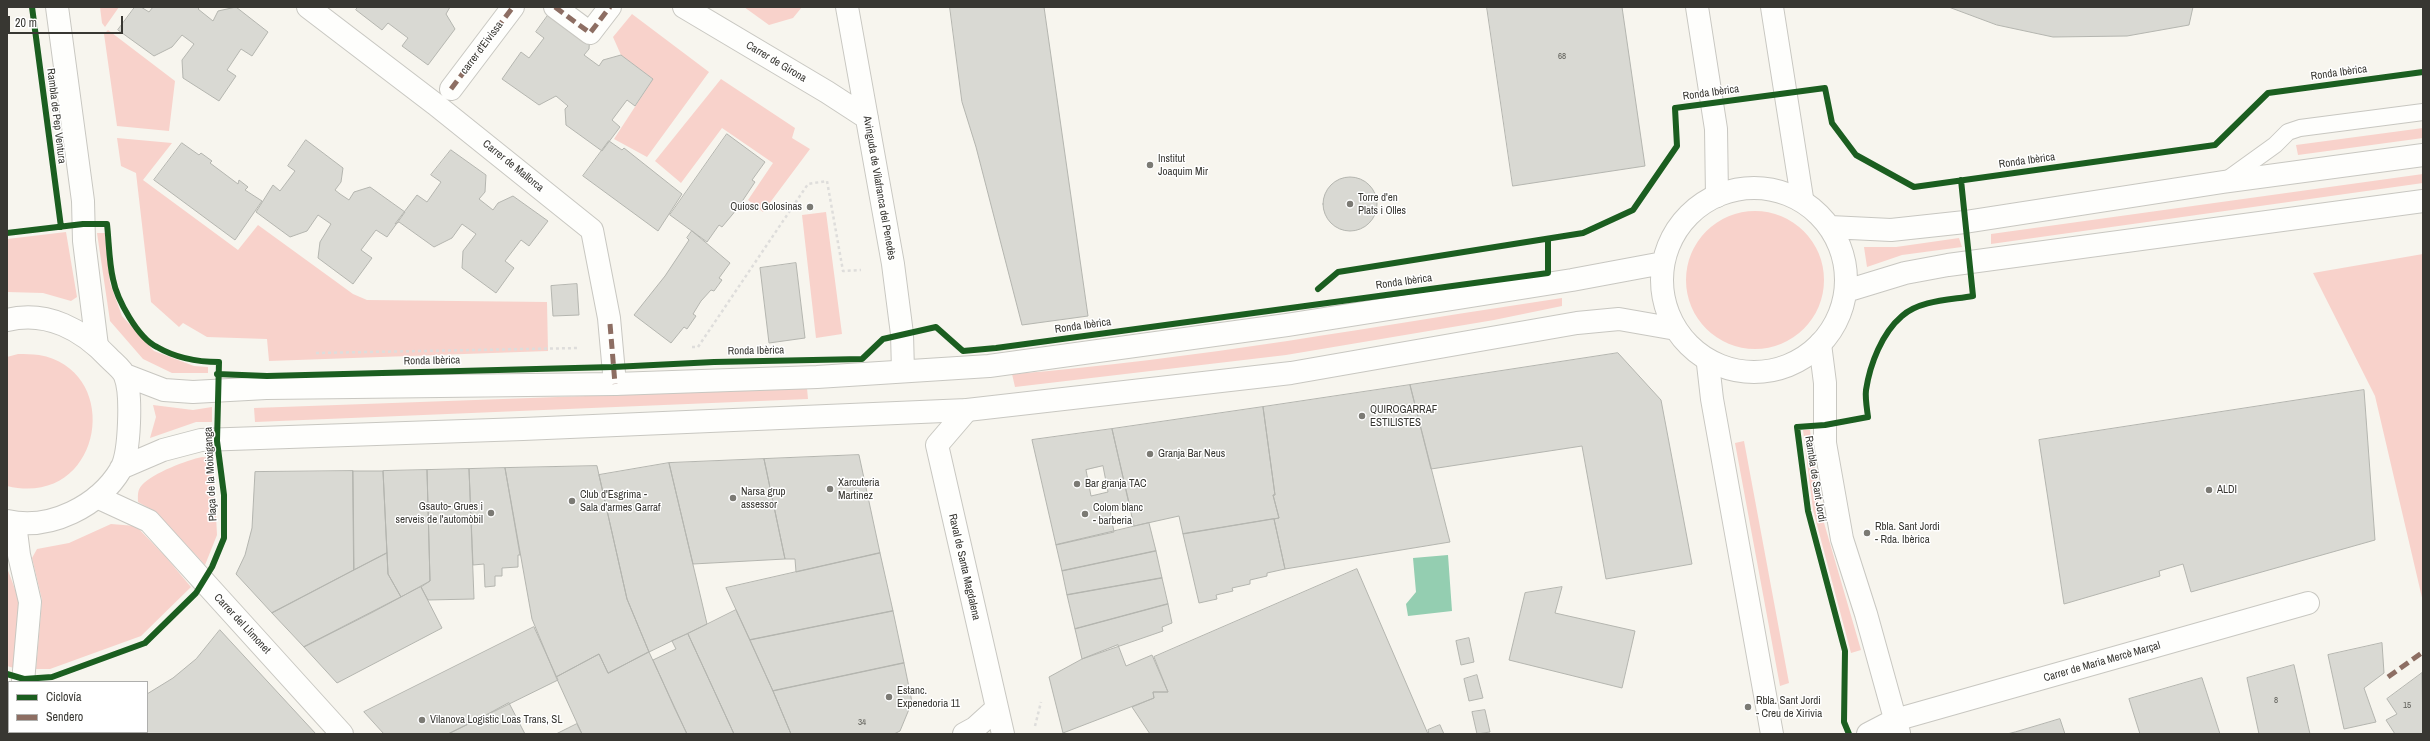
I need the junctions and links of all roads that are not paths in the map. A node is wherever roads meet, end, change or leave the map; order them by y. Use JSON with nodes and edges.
{"nodes":[{"id":1,"x":57,"y":7,"type":"edge"},
{"id":2,"x":308,"y":7,"type":"edge"},
{"id":3,"x":513,"y":7,"type":"edge"},
{"id":4,"x":555,"y":7,"type":"edge"},
{"id":5,"x":610,"y":7,"type":"edge"},
{"id":6,"x":684,"y":7,"type":"edge"},
{"id":7,"x":847,"y":7,"type":"edge"},
{"id":8,"x":1698,"y":7,"type":"edge"},
{"id":9,"x":1772,"y":7,"type":"edge"},
{"id":10,"x":451,"y":89,"type":"dead end"},
{"id":11,"x":2423,"y":112,"type":"edge"},
{"id":12,"x":867,"y":118,"type":"junction"},
{"id":13,"x":2423,"y":155,"type":"edge"},
{"id":14,"x":2223,"y":182,"type":"junction"},
{"id":15,"x":1717,"y":196,"type":"junction"},
{"id":16,"x":1802,"y":198,"type":"junction"},
{"id":17,"x":2423,"y":201,"type":"edge"},
{"id":18,"x":1830,"y":227,"type":"junction"},
{"id":19,"x":1663,"y":263,"type":"junction"},
{"id":20,"x":1846,"y":291,"type":"junction"},
{"id":21,"x":7,"y":320,"type":"edge"},
{"id":22,"x":1676,"y":329,"type":"junction"},
{"id":23,"x":1820,"y":344,"type":"junction"},
{"id":24,"x":97,"y":346,"type":"junction"},
{"id":25,"x":1708,"y":364,"type":"junction"},
{"id":26,"x":903,"y":371,"type":"junction"},
{"id":27,"x":125,"y":375,"type":"junction"},
{"id":28,"x":615,"y":384,"type":"junction"},
{"id":29,"x":967,"y":410,"type":"junction"},
{"id":30,"x":121,"y":468,"type":"junction"},
{"id":31,"x":97,"y":497,"type":"junction"},
{"id":32,"x":11,"y":522,"type":"edge"},
{"id":33,"x":2308,"y":603,"type":"dead end"},
{"id":34,"x":24,"y":681,"type":"edge"},
{"id":35,"x":996,"y":708,"type":"junction"},
{"id":36,"x":1897,"y":727,"type":"edge"},
{"id":37,"x":342,"y":734,"type":"edge"},
{"id":38,"x":964,"y":734,"type":"edge"},
{"id":39,"x":1002,"y":734,"type":"edge"},
{"id":40,"x":1772,"y":734,"type":"edge"},
{"id":41,"x":1868,"y":734,"type":"edge"}],
"edges":[{"from":1,"to":24,"type":"street","name":"Rambla de Pep Ventura"},
{"from":2,"to":28,"type":"street","name":"Carrer de Mallorca"},
{"from":3,"to":10,"type":"street","name":"carrer d'Eivissa"},
{"from":4,"to":5,"type":"street"},
{"from":6,"to":12,"type":"street","name":"Carrer de Girona"},
{"from":7,"to":12,"type":"street","name":"Avinguda de Vilafranca del Penedès"},
{"from":8,"to":15,"type":"street"},
{"from":9,"to":16,"type":"street"},
{"from":11,"to":14,"type":"lane"},
{"from":12,"to":26,"type":"street","name":"Avinguda de Vilafranca del Penedès"},
{"from":13,"to":14,"type":"street"},
{"from":14,"to":18,"type":"street"},
{"from":15,"to":16,"type":"street"},
{"from":15,"to":19,"type":"street"},
{"from":16,"to":18,"type":"street"},
{"from":17,"to":20,"type":"street"},
{"from":18,"to":20,"type":"street"},
{"from":19,"to":22,"type":"street"},
{"from":19,"to":26,"type":"street"},
{"from":20,"to":23,"type":"street"},
{"from":21,"to":24,"type":"street"},
{"from":22,"to":25,"type":"street"},
{"from":22,"to":29,"type":"street"},
{"from":23,"to":25,"type":"street"},
{"from":23,"to":36,"type":"street","name":"Rambla de Sant Jordi"},
{"from":24,"to":27,"type":"street"},
{"from":25,"to":40,"type":"street"},
{"from":26,"to":28,"type":"street"},
{"from":27,"to":28,"type":"street"},
{"from":27,"to":30,"type":"street"},
{"from":29,"to":30,"type":"street"},
{"from":29,"to":35,"type":"street","name":"Raval de Santa Magdalena"},
{"from":30,"to":31,"type":"street"},
{"from":31,"to":32,"type":"street"},
{"from":31,"to":37,"type":"street","name":"Carrer del Llimonet"},
{"from":32,"to":34,"type":"street"},
{"from":33,"to":36,"type":"street","name":"Carrer de Maria Mercè Marçal"},
{"from":35,"to":38,"type":"street"},
{"from":35,"to":39,"type":"street","name":"Raval de Santa Magdalena"},
{"from":36,"to":41,"type":"street","name":"Carrer de Maria Mercè Marçal"}]}
